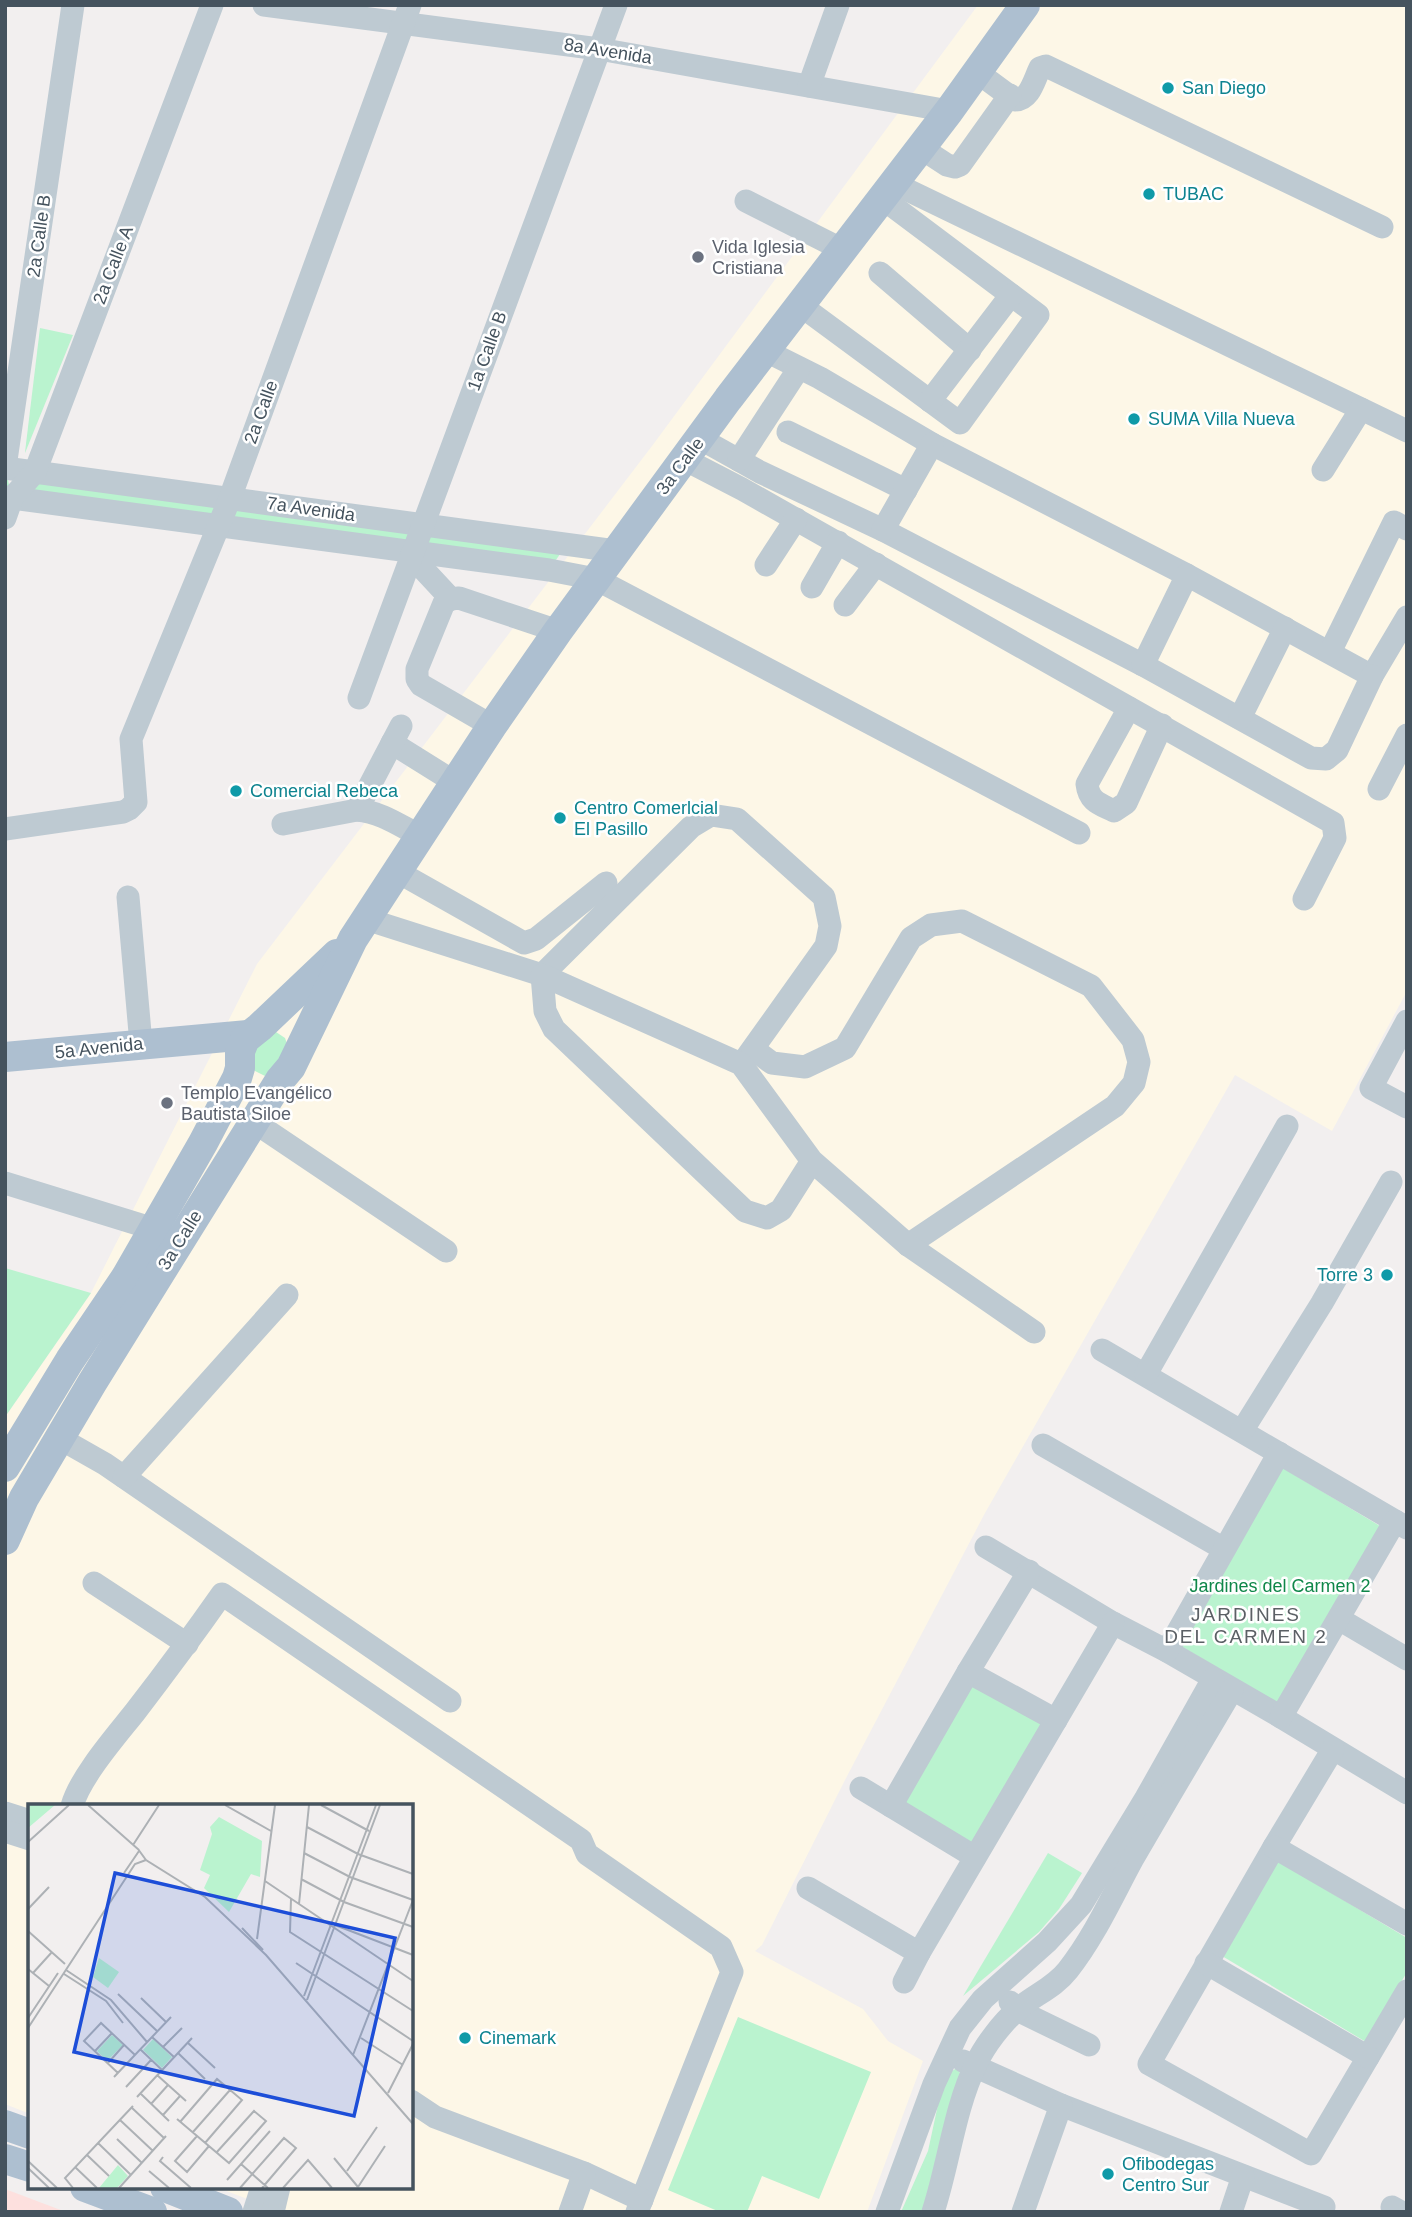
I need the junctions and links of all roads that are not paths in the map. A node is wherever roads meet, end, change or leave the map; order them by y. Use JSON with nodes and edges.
{"nodes":[{"id":1,"x":73,"y":5,"type":"edge"},
{"id":2,"x":212,"y":5,"type":"edge"},
{"id":3,"x":264,"y":5,"type":"edge"},
{"id":4,"x":617,"y":5,"type":"edge"},
{"id":5,"x":838,"y":5,"type":"edge"},
{"id":6,"x":1025,"y":5,"type":"edge"},
{"id":7,"x":407,"y":14,"type":"edge"},
{"id":8,"x":599,"y":49,"type":"junction"},
{"id":9,"x":977,"y":72,"type":"junction"},
{"id":10,"x":809,"y":86,"type":"junction"},
{"id":11,"x":1010,"y":95,"type":"junction"},
{"id":12,"x":949,"y":110,"type":"junction"},
{"id":13,"x":920,"y":148,"type":"junction"},
{"id":14,"x":888,"y":191,"type":"junction"},
{"id":15,"x":746,"y":201,"type":"dead end"},
{"id":16,"x":1382,"y":227,"type":"dead end"},
{"id":17,"x":843,"y":250,"type":"junction"},
{"id":18,"x":880,"y":274,"type":"dead end"},
{"id":19,"x":1011,"y":295,"type":"junction"},
{"id":20,"x":800,"y":305,"type":"junction"},
{"id":21,"x":970,"y":350,"type":"junction"},
{"id":22,"x":765,"y":351,"type":"junction"},
{"id":23,"x":799,"y":368,"type":"junction"},
{"id":24,"x":930,"y":401,"type":"junction"},
{"id":25,"x":1360,"y":409,"type":"junction"},
{"id":26,"x":1407,"y":431,"type":"edge"},
{"id":27,"x":788,"y":432,"type":"dead end"},
{"id":28,"x":932,"y":444,"type":"junction"},
{"id":29,"x":692,"y":449,"type":"junction"},
{"id":30,"x":739,"y":460,"type":"junction"},
{"id":31,"x":5,"y":468,"type":"edge"},
{"id":32,"x":1323,"y":470,"type":"dead end"},
{"id":33,"x":35,"y":472,"type":"junction"},
{"id":34,"x":906,"y":490,"type":"junction"},
{"id":35,"x":230,"y":498,"type":"junction"},
{"id":36,"x":7,"y":504,"type":"edge"},
{"id":37,"x":796,"y":519,"type":"junction"},
{"id":38,"x":424,"y":524,"type":"junction"},
{"id":39,"x":218,"y":526,"type":"junction"},
{"id":40,"x":1407,"y":529,"type":"edge"},
{"id":41,"x":883,"y":530,"type":"junction"},
{"id":42,"x":838,"y":542,"type":"junction"},
{"id":43,"x":617,"y":551,"type":"junction"},
{"id":44,"x":412,"y":554,"type":"junction"},
{"id":45,"x":876,"y":564,"type":"junction"},
{"id":46,"x":766,"y":565,"type":"dead end"},
{"id":47,"x":1187,"y":575,"type":"junction"},
{"id":48,"x":596,"y":579,"type":"junction"},
{"id":49,"x":812,"y":587,"type":"dead end"},
{"id":50,"x":451,"y":599,"type":"junction"},
{"id":51,"x":845,"y":605,"type":"dead end"},
{"id":52,"x":1407,"y":617,"type":"edge"},
{"id":53,"x":1285,"y":628,"type":"junction"},
{"id":54,"x":558,"y":631,"type":"junction"},
{"id":55,"x":1330,"y":652,"type":"junction"},
{"id":56,"x":1143,"y":665,"type":"junction"},
{"id":57,"x":1372,"y":676,"type":"junction"},
{"id":58,"x":359,"y":698,"type":"dead end"},
{"id":59,"x":1129,"y":708,"type":"junction"},
{"id":60,"x":1240,"y":718,"type":"junction"},
{"id":61,"x":1162,"y":725,"type":"junction"},
{"id":62,"x":492,"y":726,"type":"junction"},
{"id":63,"x":1407,"y":735,"type":"edge"},
{"id":64,"x":456,"y":783,"type":"junction"},
{"id":65,"x":1379,"y":789,"type":"dead end"},
{"id":66,"x":357,"y":810,"type":"junction"},
{"id":67,"x":283,"y":824,"type":"dead end"},
{"id":68,"x":5,"y":829,"type":"edge"},
{"id":69,"x":1079,"y":833,"type":"dead end"},
{"id":70,"x":420,"y":836,"type":"junction"},
{"id":71,"x":398,"y":872,"type":"junction"},
{"id":72,"x":606,"y":883,"type":"dead end"},
{"id":73,"x":128,"y":897,"type":"dead end"},
{"id":74,"x":1304,"y":899,"type":"dead end"},
{"id":75,"x":359,"y":929,"type":"junction"},
{"id":76,"x":542,"y":975,"type":"junction"},
{"id":77,"x":1407,"y":1021,"type":"edge"},
{"id":78,"x":254,"y":1031,"type":"junction"},
{"id":79,"x":192,"y":1039,"type":"junction"},
{"id":80,"x":141,"y":1044,"type":"junction"},
{"id":81,"x":5,"y":1057,"type":"edge"},
{"id":82,"x":747,"y":1057,"type":"junction"},
{"id":83,"x":294,"y":1059,"type":"junction"},
{"id":84,"x":229,"y":1094,"type":"junction"},
{"id":85,"x":1407,"y":1107,"type":"edge"},
{"id":86,"x":254,"y":1122,"type":"junction"},
{"id":87,"x":1287,"y":1126,"type":"dead end"},
{"id":88,"x":811,"y":1161,"type":"junction"},
{"id":89,"x":1391,"y":1182,"type":"dead end"},
{"id":90,"x":5,"y":1183,"type":"edge"},
{"id":91,"x":154,"y":1229,"type":"junction"},
{"id":92,"x":908,"y":1245,"type":"junction"},
{"id":93,"x":446,"y":1251,"type":"dead end"},
{"id":94,"x":286,"y":1295,"type":"dead end"},
{"id":95,"x":1034,"y":1332,"type":"dead end"},
{"id":96,"x":1102,"y":1350,"type":"dead end"},
{"id":97,"x":1146,"y":1374,"type":"junction"},
{"id":98,"x":1242,"y":1431,"type":"junction"},
{"id":99,"x":61,"y":1439,"type":"junction"},
{"id":100,"x":1043,"y":1445,"type":"dead end"},
{"id":101,"x":1279,"y":1453,"type":"junction"},
{"id":102,"x":5,"y":1467,"type":"edge"},
{"id":103,"x":124,"y":1477,"type":"junction"},
{"id":104,"x":1401,"y":1524,"type":"edge"},
{"id":105,"x":5,"y":1540,"type":"edge"},
{"id":106,"x":986,"y":1547,"type":"dead end"},
{"id":107,"x":1224,"y":1549,"type":"junction"},
{"id":108,"x":1029,"y":1571,"type":"junction"},
{"id":109,"x":94,"y":1583,"type":"dead end"},
{"id":110,"x":1339,"y":1619,"type":"junction"},
{"id":111,"x":1113,"y":1623,"type":"junction"},
{"id":112,"x":187,"y":1644,"type":"junction"},
{"id":113,"x":1167,"y":1651,"type":"junction"},
{"id":114,"x":1407,"y":1659,"type":"edge"},
{"id":115,"x":968,"y":1672,"type":"junction"},
{"id":116,"x":1222,"y":1685,"type":"junction"},
{"id":117,"x":450,"y":1701,"type":"dead end"},
{"id":118,"x":1281,"y":1717,"type":"junction"},
{"id":119,"x":1056,"y":1720,"type":"junction"},
{"id":120,"x":1333,"y":1749,"type":"junction"},
{"id":121,"x":860,"y":1788,"type":"dead end"},
{"id":122,"x":1407,"y":1793,"type":"edge"},
{"id":123,"x":72,"y":1804,"type":"edge"},
{"id":124,"x":891,"y":1806,"type":"junction"},
{"id":125,"x":5,"y":1813,"type":"edge"},
{"id":126,"x":28,"y":1820,"type":"edge"},
{"id":127,"x":5,"y":1830,"type":"edge"},
{"id":128,"x":28,"y":1838,"type":"edge"},
{"id":129,"x":1274,"y":1847,"type":"junction"},
{"id":130,"x":975,"y":1857,"type":"junction"},
{"id":131,"x":808,"y":1888,"type":"dead end"},
{"id":132,"x":1090,"y":1912,"type":"junction"},
{"id":133,"x":1407,"y":1924,"type":"edge"},
{"id":134,"x":919,"y":1953,"type":"junction"},
{"id":135,"x":1206,"y":1963,"type":"junction"},
{"id":136,"x":904,"y":1982,"type":"dead end"},
{"id":137,"x":996,"y":1987,"type":"junction"},
{"id":138,"x":1407,"y":1991,"type":"edge"},
{"id":139,"x":1017,"y":2010,"type":"junction"},
{"id":140,"x":1089,"y":2045,"type":"dead end"},
{"id":141,"x":947,"y":2054,"type":"junction"},
{"id":142,"x":1368,"y":2057,"type":"junction"},
{"id":143,"x":975,"y":2066,"type":"junction"},
{"id":144,"x":413,"y":2102,"type":"edge"},
{"id":145,"x":1061,"y":2105,"type":"junction"},
{"id":146,"x":5,"y":2125,"type":"edge"},
{"id":147,"x":28,"y":2133,"type":"edge"},
{"id":148,"x":5,"y":2158,"type":"edge"},
{"id":149,"x":28,"y":2166,"type":"edge"},
{"id":150,"x":584,"y":2173,"type":"junction"},
{"id":151,"x":1243,"y":2176,"type":"junction"},
{"id":152,"x":90,"y":2189,"type":"edge"},
{"id":153,"x":170,"y":2189,"type":"edge"},
{"id":154,"x":261,"y":2189,"type":"edge"},
{"id":155,"x":279,"y":2189,"type":"edge"},
{"id":156,"x":629,"y":2203,"type":"edge"},
{"id":157,"x":1324,"y":2207,"type":"dead end"},
{"id":158,"x":152,"y":2212,"type":"edge"},
{"id":159,"x":228,"y":2212,"type":"edge"},
{"id":160,"x":254,"y":2212,"type":"edge"},
{"id":161,"x":273,"y":2212,"type":"edge"},
{"id":162,"x":570,"y":2212,"type":"edge"},
{"id":163,"x":887,"y":2212,"type":"edge"},
{"id":164,"x":933,"y":2212,"type":"edge"},
{"id":165,"x":1023,"y":2212,"type":"edge"},
{"id":166,"x":1231,"y":2212,"type":"edge"}],
"edges":[{"from":1,"to":31,"type":"street","name":"2a Calle B"},
{"from":2,"to":33,"type":"street","name":"2a Calle A"},
{"from":3,"to":7,"type":"street","name":"8a Avenida"},
{"from":4,"to":8,"type":"street","name":"1a Calle B"},
{"from":5,"to":10,"type":"street"},
{"from":6,"to":9,"type":"main road","name":"3a Calle"},
{"from":7,"to":8,"type":"street","name":"8a Avenida"},
{"from":7,"to":35,"type":"street","name":"2a Calle"},
{"from":8,"to":10,"type":"street","name":"8a Avenida"},
{"from":8,"to":38,"type":"street","name":"1a Calle B"},
{"from":9,"to":11,"type":"street"},
{"from":9,"to":12,"type":"main road","name":"3a Calle"},
{"from":10,"to":12,"type":"street","name":"8a Avenida"},
{"from":11,"to":13,"type":"street"},
{"from":11,"to":16,"type":"street"},
{"from":12,"to":13,"type":"main road","name":"3a Calle"},
{"from":13,"to":14,"type":"main road","name":"3a Calle"},
{"from":14,"to":17,"type":"main road","name":"3a Calle"},
{"from":14,"to":19,"type":"street"},
{"from":14,"to":25,"type":"street"},
{"from":15,"to":17,"type":"street"},
{"from":17,"to":20,"type":"main road","name":"3a Calle"},
{"from":18,"to":21,"type":"street"},
{"from":19,"to":21,"type":"street"},
{"from":19,"to":24,"type":"street"},
{"from":20,"to":22,"type":"main road","name":"3a Calle"},
{"from":20,"to":24,"type":"street"},
{"from":21,"to":24,"type":"street"},
{"from":22,"to":23,"type":"street"},
{"from":22,"to":29,"type":"main road","name":"3a Calle"},
{"from":23,"to":28,"type":"street"},
{"from":23,"to":30,"type":"street"},
{"from":25,"to":26,"type":"street"},
{"from":25,"to":32,"type":"street"},
{"from":27,"to":34,"type":"street"},
{"from":28,"to":34,"type":"street"},
{"from":28,"to":47,"type":"street"},
{"from":29,"to":30,"type":"street"},
{"from":29,"to":37,"type":"street"},
{"from":29,"to":43,"type":"main road","name":"3a Calle"},
{"from":30,"to":41,"type":"street"},
{"from":31,"to":33,"type":"street","name":"7a Avenida"},
{"from":31,"to":36,"type":"street","name":"2a Calle B"},
{"from":33,"to":35,"type":"street","name":"7a Avenida"},
{"from":33,"to":36,"type":"street","name":"2a Calle A"},
{"from":34,"to":41,"type":"street"},
{"from":35,"to":38,"type":"street","name":"7a Avenida"},
{"from":35,"to":39,"type":"street","name":"2a Calle"},
{"from":36,"to":39,"type":"street","name":"7a Avenida"},
{"from":37,"to":42,"type":"street"},
{"from":37,"to":46,"type":"street"},
{"from":38,"to":43,"type":"street","name":"7a Avenida"},
{"from":38,"to":44,"type":"street","name":"1a Calle B"},
{"from":39,"to":44,"type":"street","name":"7a Avenida"},
{"from":39,"to":68,"type":"street","name":"2a Calle"},
{"from":40,"to":55,"type":"street"},
{"from":41,"to":56,"type":"street"},
{"from":42,"to":45,"type":"street"},
{"from":42,"to":49,"type":"street"},
{"from":43,"to":48,"type":"main road","name":"3a Calle"},
{"from":44,"to":48,"type":"street","name":"7a Avenida"},
{"from":44,"to":50,"type":"street"},
{"from":44,"to":58,"type":"street","name":"1a Calle B"},
{"from":45,"to":51,"type":"street"},
{"from":45,"to":59,"type":"street"},
{"from":47,"to":53,"type":"street"},
{"from":47,"to":56,"type":"street"},
{"from":48,"to":54,"type":"main road","name":"3a Calle"},
{"from":48,"to":69,"type":"street","name":"7a Avenida"},
{"from":50,"to":54,"type":"street"},
{"from":50,"to":62,"type":"street"},
{"from":52,"to":57,"type":"street"},
{"from":53,"to":55,"type":"street"},
{"from":53,"to":60,"type":"street"},
{"from":54,"to":62,"type":"main road","name":"3a Calle"},
{"from":55,"to":57,"type":"street"},
{"from":56,"to":60,"type":"street"},
{"from":57,"to":60,"type":"street"},
{"from":59,"to":61,"type":"street"},
{"from":59,"to":61,"type":"street"},
{"from":61,"to":74,"type":"street"},
{"from":62,"to":64,"type":"main road","name":"3a Calle"},
{"from":63,"to":65,"type":"street"},
{"from":64,"to":66,"type":"street"},
{"from":64,"to":70,"type":"main road","name":"3a Calle"},
{"from":66,"to":67,"type":"street"},
{"from":66,"to":70,"type":"street"},
{"from":70,"to":71,"type":"main road","name":"3a Calle"},
{"from":71,"to":72,"type":"street"},
{"from":71,"to":75,"type":"main road","name":"3a Calle"},
{"from":73,"to":80,"type":"street"},
{"from":75,"to":76,"type":"street"},
{"from":75,"to":78,"type":"main road","name":"3a Calle"},
{"from":75,"to":83,"type":"main road","name":"3a Calle"},
{"from":76,"to":82,"type":"street"},
{"from":76,"to":82,"type":"street"},
{"from":76,"to":88,"type":"street"},
{"from":77,"to":85,"type":"street"},
{"from":78,"to":79,"type":"main road","name":"5a Avenida"},
{"from":78,"to":83,"type":"main road"},
{"from":78,"to":84,"type":"main road","name":"3a Calle"},
{"from":79,"to":80,"type":"main road","name":"5a Avenida"},
{"from":79,"to":84,"type":"main road"},
{"from":80,"to":81,"type":"main road","name":"5a Avenida"},
{"from":82,"to":88,"type":"street"},
{"from":82,"to":92,"type":"street"},
{"from":83,"to":86,"type":"main road","name":"3a Calle"},
{"from":84,"to":91,"type":"main road","name":"3a Calle"},
{"from":86,"to":93,"type":"street"},
{"from":86,"to":99,"type":"main road","name":"3a Calle"},
{"from":87,"to":97,"type":"street"},
{"from":88,"to":92,"type":"street"},
{"from":89,"to":98,"type":"street"},
{"from":90,"to":91,"type":"street"},
{"from":91,"to":102,"type":"main road","name":"3a Calle"},
{"from":92,"to":95,"type":"street"},
{"from":94,"to":103,"type":"street"},
{"from":96,"to":97,"type":"street"},
{"from":97,"to":98,"type":"street"},
{"from":98,"to":101,"type":"street"},
{"from":99,"to":103,"type":"street"},
{"from":99,"to":105,"type":"main road","name":"3a Calle"},
{"from":100,"to":107,"type":"street"},
{"from":101,"to":104,"type":"street"},
{"from":101,"to":107,"type":"street"},
{"from":103,"to":117,"type":"street"},
{"from":104,"to":110,"type":"street"},
{"from":106,"to":108,"type":"street"},
{"from":107,"to":113,"type":"street"},
{"from":108,"to":111,"type":"street"},
{"from":108,"to":115,"type":"street"},
{"from":109,"to":112,"type":"street"},
{"from":110,"to":114,"type":"street"},
{"from":110,"to":118,"type":"street"},
{"from":111,"to":113,"type":"street"},
{"from":111,"to":119,"type":"street"},
{"from":112,"to":123,"type":"street"},
{"from":112,"to":156,"type":"street"},
{"from":113,"to":116,"type":"street"},
{"from":115,"to":119,"type":"street"},
{"from":115,"to":124,"type":"street"},
{"from":116,"to":118,"type":"street"},
{"from":116,"to":132,"type":"street"},
{"from":118,"to":120,"type":"street"},
{"from":119,"to":130,"type":"street"},
{"from":120,"to":122,"type":"street"},
{"from":120,"to":129,"type":"street"},
{"from":121,"to":124,"type":"street"},
{"from":124,"to":130,"type":"street"},
{"from":125,"to":126,"type":"street"},
{"from":127,"to":128,"type":"street"},
{"from":129,"to":133,"type":"street"},
{"from":129,"to":135,"type":"street"},
{"from":130,"to":134,"type":"street"},
{"from":131,"to":134,"type":"street"},
{"from":132,"to":137,"type":"street"},
{"from":132,"to":139,"type":"street"},
{"from":134,"to":136,"type":"street"},
{"from":135,"to":142,"type":"street"},
{"from":135,"to":142,"type":"street"},
{"from":137,"to":139,"type":"street"},
{"from":137,"to":141,"type":"street"},
{"from":138,"to":142,"type":"street"},
{"from":139,"to":140,"type":"street"},
{"from":139,"to":143,"type":"street"},
{"from":141,"to":143,"type":"street"},
{"from":141,"to":163,"type":"street"},
{"from":143,"to":145,"type":"street"},
{"from":143,"to":164,"type":"street"},
{"from":144,"to":150,"type":"street"},
{"from":145,"to":151,"type":"street"},
{"from":145,"to":165,"type":"street"},
{"from":146,"to":147,"type":"main road"},
{"from":148,"to":149,"type":"main road"},
{"from":150,"to":156,"type":"street"},
{"from":150,"to":162,"type":"street"},
{"from":151,"to":157,"type":"street"},
{"from":151,"to":166,"type":"street"},
{"from":152,"to":158,"type":"main road"},
{"from":153,"to":159,"type":"main road"},
{"from":154,"to":160,"type":"street"},
{"from":155,"to":161,"type":"street"}]}
